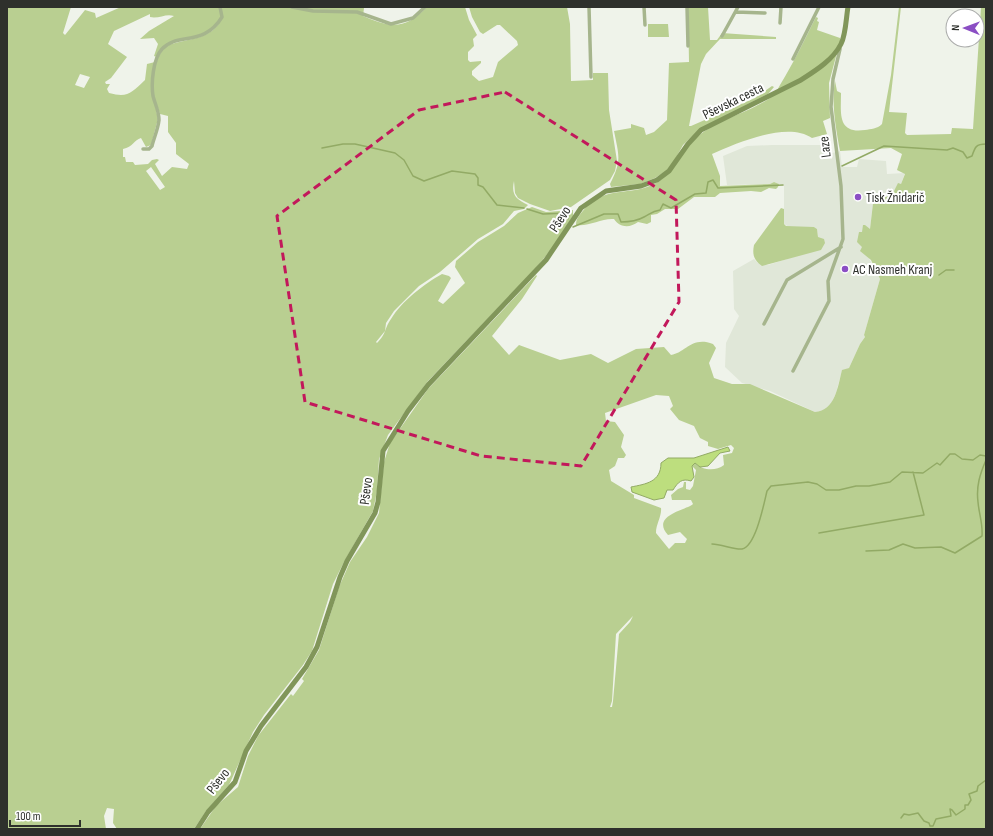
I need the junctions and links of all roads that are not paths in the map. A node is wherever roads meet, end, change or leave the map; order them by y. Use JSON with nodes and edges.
{"nodes":[{"id":1,"x":220,"y":7,"type":"edge"},
{"id":2,"x":292,"y":7,"type":"edge"},
{"id":3,"x":425,"y":7,"type":"edge"},
{"id":4,"x":588,"y":7,"type":"edge"},
{"id":5,"x":644,"y":7,"type":"edge"},
{"id":6,"x":687,"y":7,"type":"edge"},
{"id":7,"x":738,"y":7,"type":"edge"},
{"id":8,"x":781,"y":7,"type":"edge"},
{"id":9,"x":818,"y":7,"type":"edge"},
{"id":10,"x":848,"y":7,"type":"edge"},
{"id":11,"x":736,"y":12,"type":"junction"},
{"id":12,"x":766,"y":13,"type":"dead end"},
{"id":13,"x":780,"y":23,"type":"dead end"},
{"id":14,"x":645,"y":25,"type":"dead end"},
{"id":15,"x":722,"y":36,"type":"dead end"},
{"id":16,"x":841,"y":44,"type":"junction"},
{"id":17,"x":688,"y":46,"type":"dead end"},
{"id":18,"x":794,"y":59,"type":"dead end"},
{"id":19,"x":591,"y":77,"type":"dead end"},
{"id":20,"x":143,"y":149,"type":"dead end"},
{"id":21,"x":606,"y":191,"type":"joint"},
{"id":22,"x":841,"y":248,"type":"junction"},
{"id":23,"x":764,"y":324,"type":"dead end"},
{"id":24,"x":793,"y":371,"type":"dead end"},
{"id":25,"x":197,"y":829,"type":"edge"}],
"edges":[{"from":1,"to":20,"type":"street"},
{"from":2,"to":3,"type":"street"},
{"from":4,"to":19,"type":"street"},
{"from":5,"to":14,"type":"street"},
{"from":6,"to":17,"type":"street"},
{"from":7,"to":11,"type":"street"},
{"from":8,"to":13,"type":"street"},
{"from":9,"to":18,"type":"street"},
{"from":10,"to":16,"type":"street","name":"Pševska cesta"},
{"from":11,"to":12,"type":"street"},
{"from":11,"to":15,"type":"street"},
{"from":16,"to":21,"type":"street","name":"Pševska cesta"},
{"from":16,"to":22,"type":"street","name":"Laze"},
{"from":21,"to":25,"type":"street","name":"Pševo"},
{"from":22,"to":23,"type":"street"},
{"from":22,"to":24,"type":"street","name":"Laze"}]}
